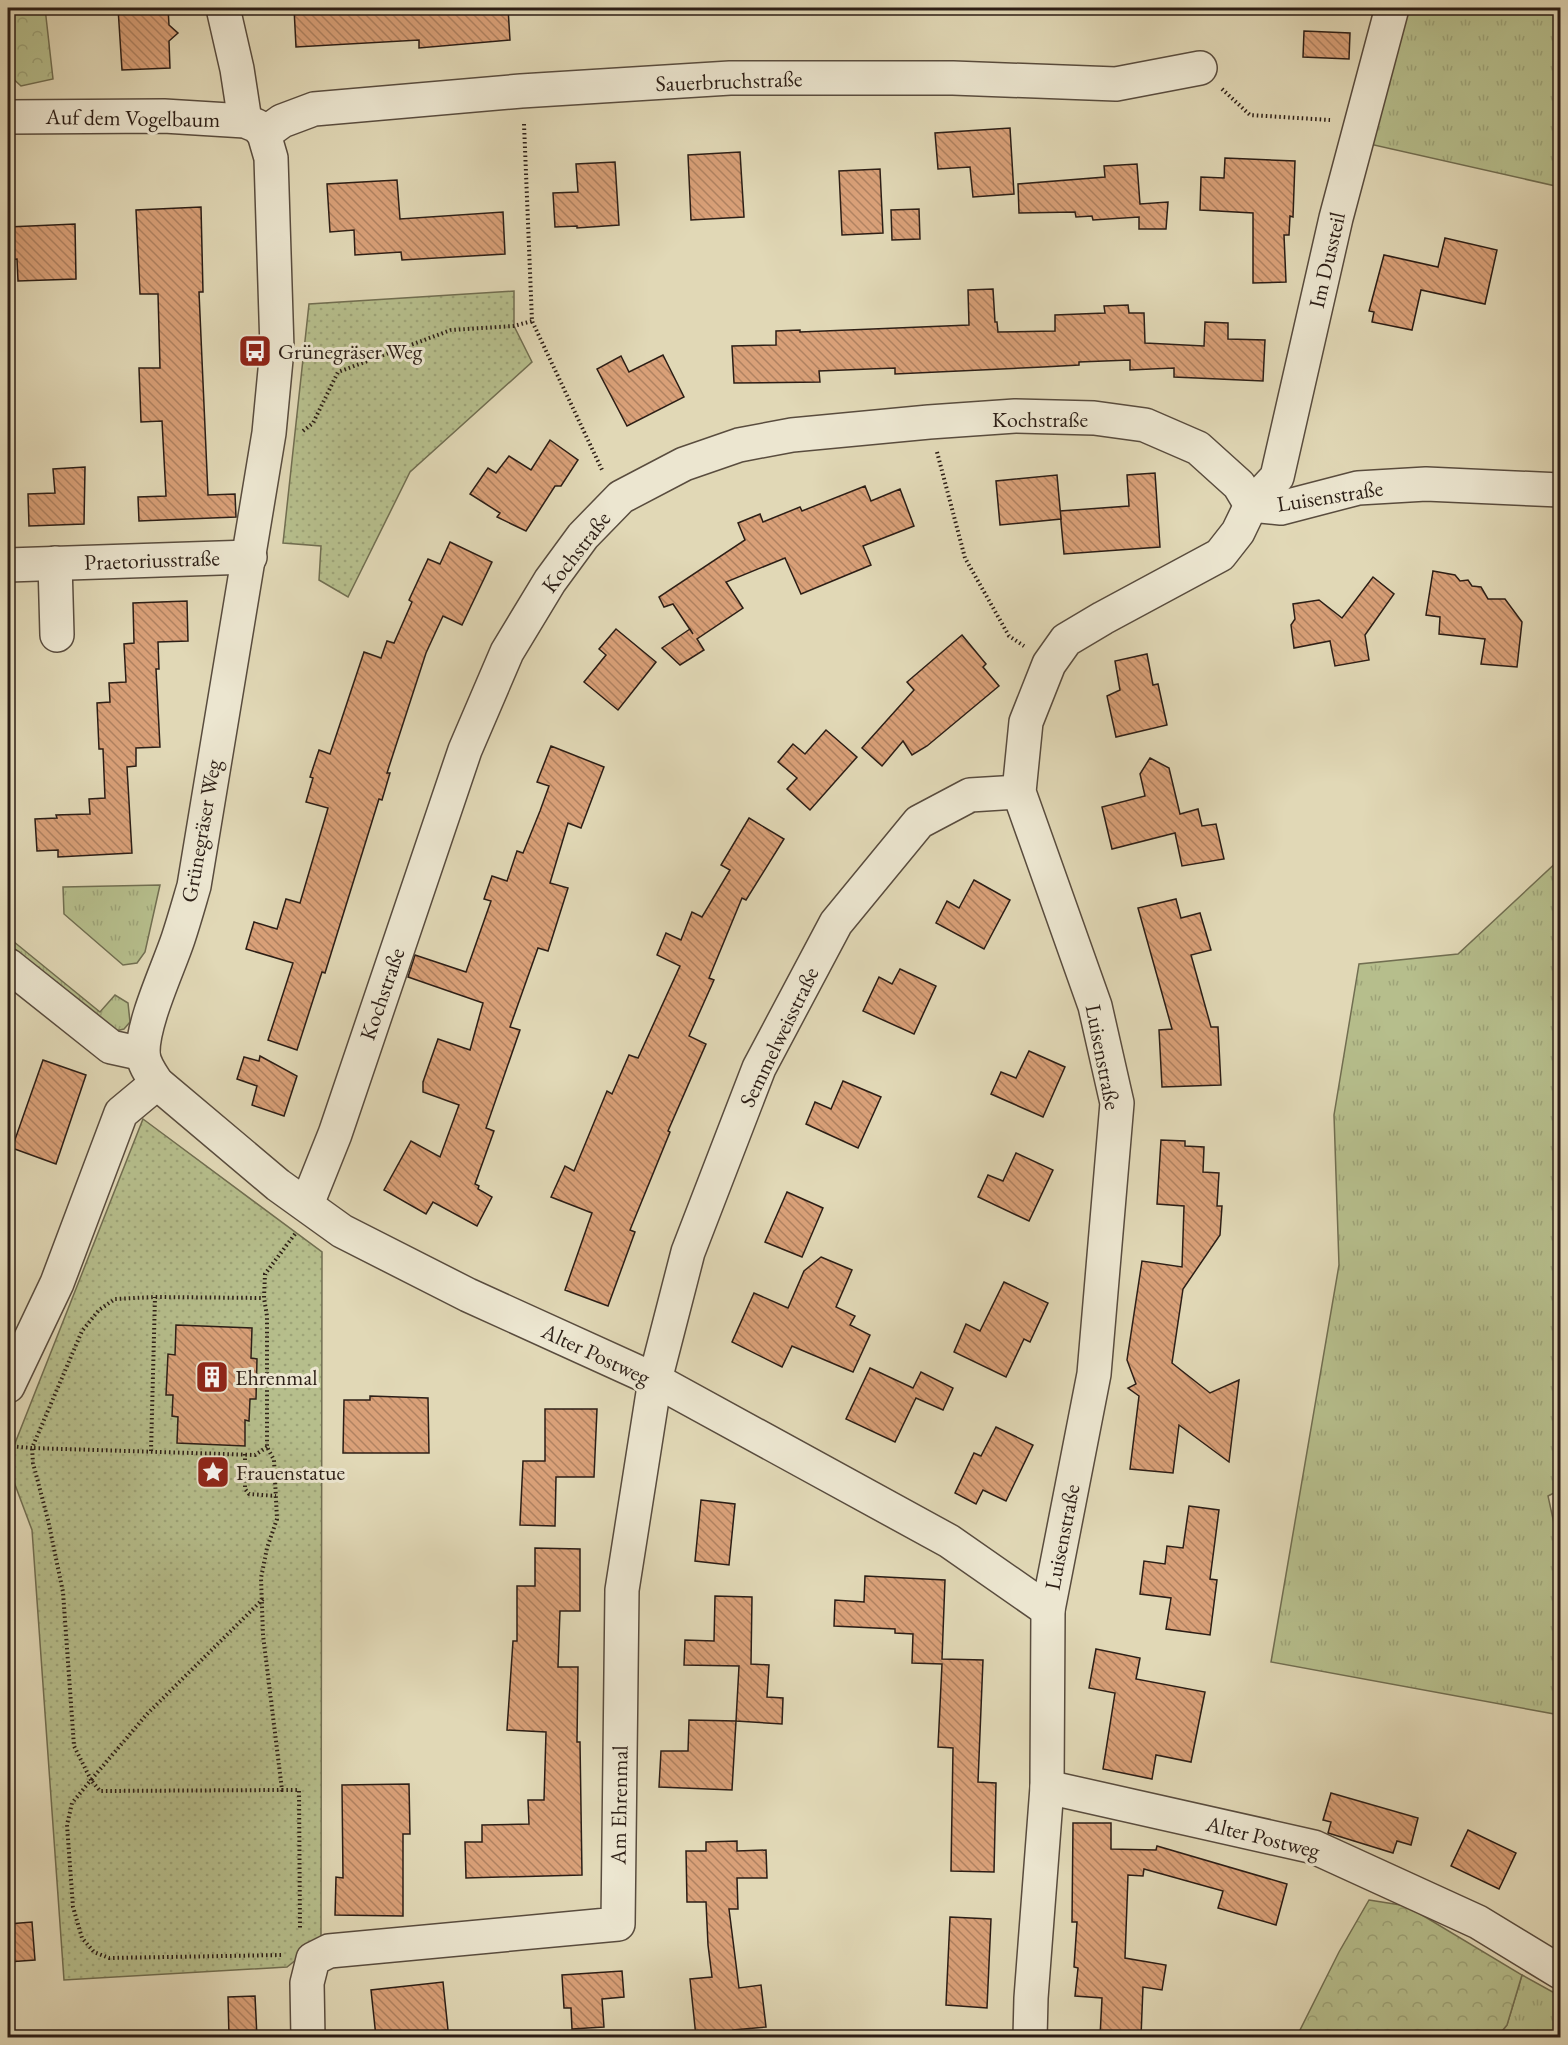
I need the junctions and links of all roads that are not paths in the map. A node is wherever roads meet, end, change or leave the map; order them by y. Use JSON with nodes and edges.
{"nodes":[{"id":1,"x":222,"y":8,"type":"edge"},
{"id":2,"x":1392,"y":8,"type":"edge"},
{"id":3,"x":1200,"y":68,"type":"dead end"},
{"id":4,"x":8,"y":117,"type":"edge"},
{"id":5,"x":255,"y":127,"type":"junction"},
{"id":6,"x":1560,"y":490,"type":"edge"},
{"id":7,"x":1251,"y":505,"type":"junction"},
{"id":8,"x":250,"y":557,"type":"junction"},
{"id":9,"x":55,"y":563,"type":"junction"},
{"id":10,"x":8,"y":565,"type":"edge"},
{"id":11,"x":57,"y":635,"type":"dead end"},
{"id":12,"x":1020,"y":792,"type":"junction"},
{"id":13,"x":8,"y":965,"type":"edge"},
{"id":14,"x":150,"y":1068,"type":"junction"},
{"id":15,"x":307,"y":1204,"type":"junction"},
{"id":16,"x":655,"y":1380,"type":"junction"},
{"id":17,"x":8,"y":1386,"type":"edge"},
{"id":18,"x":1048,"y":1610,"type":"junction"},
{"id":19,"x":1047,"y":1787,"type":"junction"},
{"id":20,"x":1560,"y":1972,"type":"edge"},
{"id":21,"x":308,"y":2037,"type":"edge"},
{"id":22,"x":1030,"y":2037,"type":"edge"}],
"edges":[{"from":1,"to":5,"type":"street","name":"Grünegräser Weg"},
{"from":2,"to":7,"type":"street","name":"Im Dussteil"},
{"from":3,"to":5,"type":"street","name":"Sauerbruchstraße"},
{"from":4,"to":5,"type":"street","name":"Auf dem Vogelbaum"},
{"from":5,"to":8,"type":"street","name":"Grünegräser Weg"},
{"from":6,"to":7,"type":"street","name":"Luisenstraße"},
{"from":7,"to":12,"type":"street","name":"Luisenstraße"},
{"from":7,"to":15,"type":"street","name":"Kochstraße"},
{"from":8,"to":9,"type":"street","name":"Praetoriusstraße"},
{"from":8,"to":14,"type":"street","name":"Grünegräser Weg"},
{"from":9,"to":10,"type":"street","name":"Praetoriusstraße"},
{"from":9,"to":11,"type":"street","name":"Praetoriusstraße"},
{"from":12,"to":16,"type":"street","name":"Semmelweisstraße"},
{"from":12,"to":18,"type":"street","name":"Luisenstraße"},
{"from":13,"to":14,"type":"street","name":"Alter Postweg"},
{"from":14,"to":15,"type":"street","name":"Alter Postweg"},
{"from":14,"to":17,"type":"street"},
{"from":15,"to":16,"type":"street","name":"Alter Postweg"},
{"from":16,"to":18,"type":"street","name":"Alter Postweg"},
{"from":16,"to":21,"type":"street","name":"Am Ehrenmal"},
{"from":18,"to":19,"type":"street","name":"Luisenstraße"},
{"from":19,"to":20,"type":"street","name":"Alter Postweg"},
{"from":19,"to":22,"type":"street","name":"Luisenstraße"}]}
